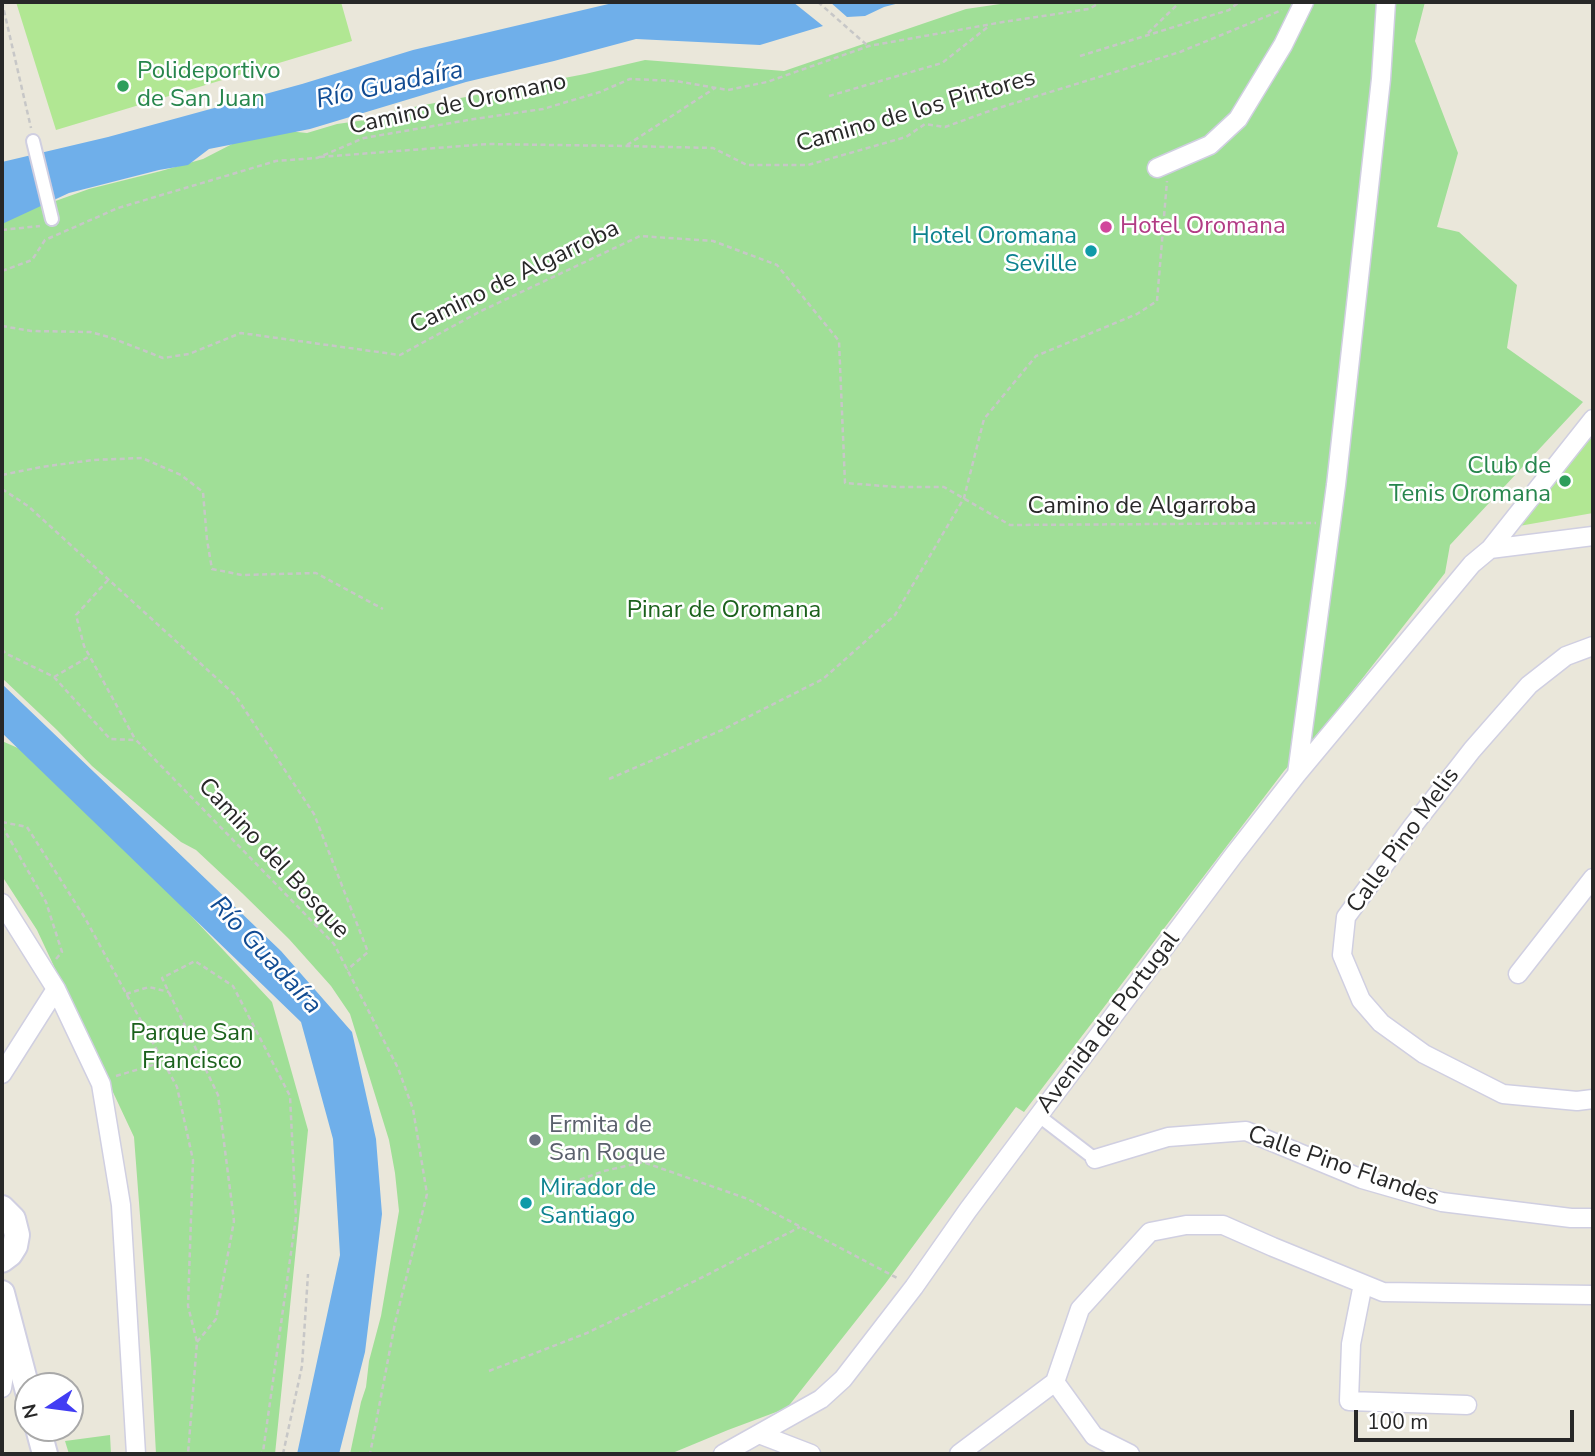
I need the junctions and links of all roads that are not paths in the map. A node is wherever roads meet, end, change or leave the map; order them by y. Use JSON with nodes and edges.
{"nodes":[{"id":1,"x":1386,"y":2,"type":"edge"},
{"id":2,"x":1297,"y":4,"type":"edge"},
{"id":3,"x":33,"y":141,"type":"road end"},
{"id":4,"x":1162,"y":166,"type":"road end"},
{"id":5,"x":52,"y":219,"type":"dead end"},
{"id":6,"x":1593,"y":419,"type":"edge"},
{"id":7,"x":1593,"y":536,"type":"edge"},
{"id":8,"x":1490,"y":549,"type":"junction"},
{"id":9,"x":1593,"y":646,"type":"edge"},
{"id":10,"x":1297,"y":774,"type":"junction"},
{"id":11,"x":1593,"y":878,"type":"edge"},
{"id":12,"x":2,"y":903,"type":"edge"},
{"id":13,"x":1518,"y":974,"type":"dead end"},
{"id":14,"x":56,"y":989,"type":"junction"},
{"id":15,"x":2,"y":1074,"type":"edge"},
{"id":16,"x":1593,"y":1098,"type":"edge"},
{"id":17,"x":1039,"y":1116,"type":"junction"},
{"id":18,"x":1095,"y":1159,"type":"joint"},
{"id":19,"x":2,"y":1207,"type":"edge"},
{"id":20,"x":1593,"y":1218,"type":"edge"},
{"id":21,"x":2,"y":1260,"type":"edge"},
{"id":22,"x":1363,"y":1284,"type":"junction"},
{"id":23,"x":2,"y":1293,"type":"edge"},
{"id":24,"x":1593,"y":1295,"type":"edge"},
{"id":25,"x":11,"y":1329,"type":"junction"},
{"id":26,"x":23,"y":1372,"type":"edge"},
{"id":27,"x":1055,"y":1382,"type":"junction"},
{"id":28,"x":2,"y":1388,"type":"edge"},
{"id":29,"x":1467,"y":1405,"type":"dead end"},
{"id":30,"x":759,"y":1434,"type":"junction"},
{"id":31,"x":136,"y":1454,"type":"edge"},
{"id":32,"x":723,"y":1454,"type":"edge"},
{"id":33,"x":811,"y":1454,"type":"edge"},
{"id":34,"x":959,"y":1454,"type":"edge"},
{"id":35,"x":1130,"y":1454,"type":"edge"}],
"edges":[{"from":1,"to":10,"type":"street"},
{"from":2,"to":4,"type":"street"},
{"from":3,"to":5,"type":"street"},
{"from":6,"to":8,"type":"street","name":"Avenida de Portugal"},
{"from":7,"to":8,"type":"street"},
{"from":8,"to":10,"type":"street","name":"Avenida de Portugal"},
{"from":9,"to":16,"type":"street","name":"Calle Pino Melis"},
{"from":10,"to":17,"type":"street","name":"Avenida de Portugal"},
{"from":11,"to":13,"type":"street"},
{"from":12,"to":14,"type":"street"},
{"from":14,"to":15,"type":"street"},
{"from":14,"to":31,"type":"street"},
{"from":17,"to":18,"type":"street"},
{"from":17,"to":30,"type":"street","name":"Avenida de Portugal"},
{"from":18,"to":20,"type":"street","name":"Calle Pino Flandes"},
{"from":19,"to":21,"type":"main road"},
{"from":22,"to":24,"type":"street"},
{"from":22,"to":27,"type":"street"},
{"from":22,"to":29,"type":"street"},
{"from":23,"to":25,"type":"main road"},
{"from":25,"to":26,"type":"main road"},
{"from":25,"to":28,"type":"street"},
{"from":27,"to":34,"type":"street"},
{"from":27,"to":35,"type":"street"},
{"from":30,"to":32,"type":"street","name":"Avenida de Portugal"},
{"from":30,"to":33,"type":"street"}]}
